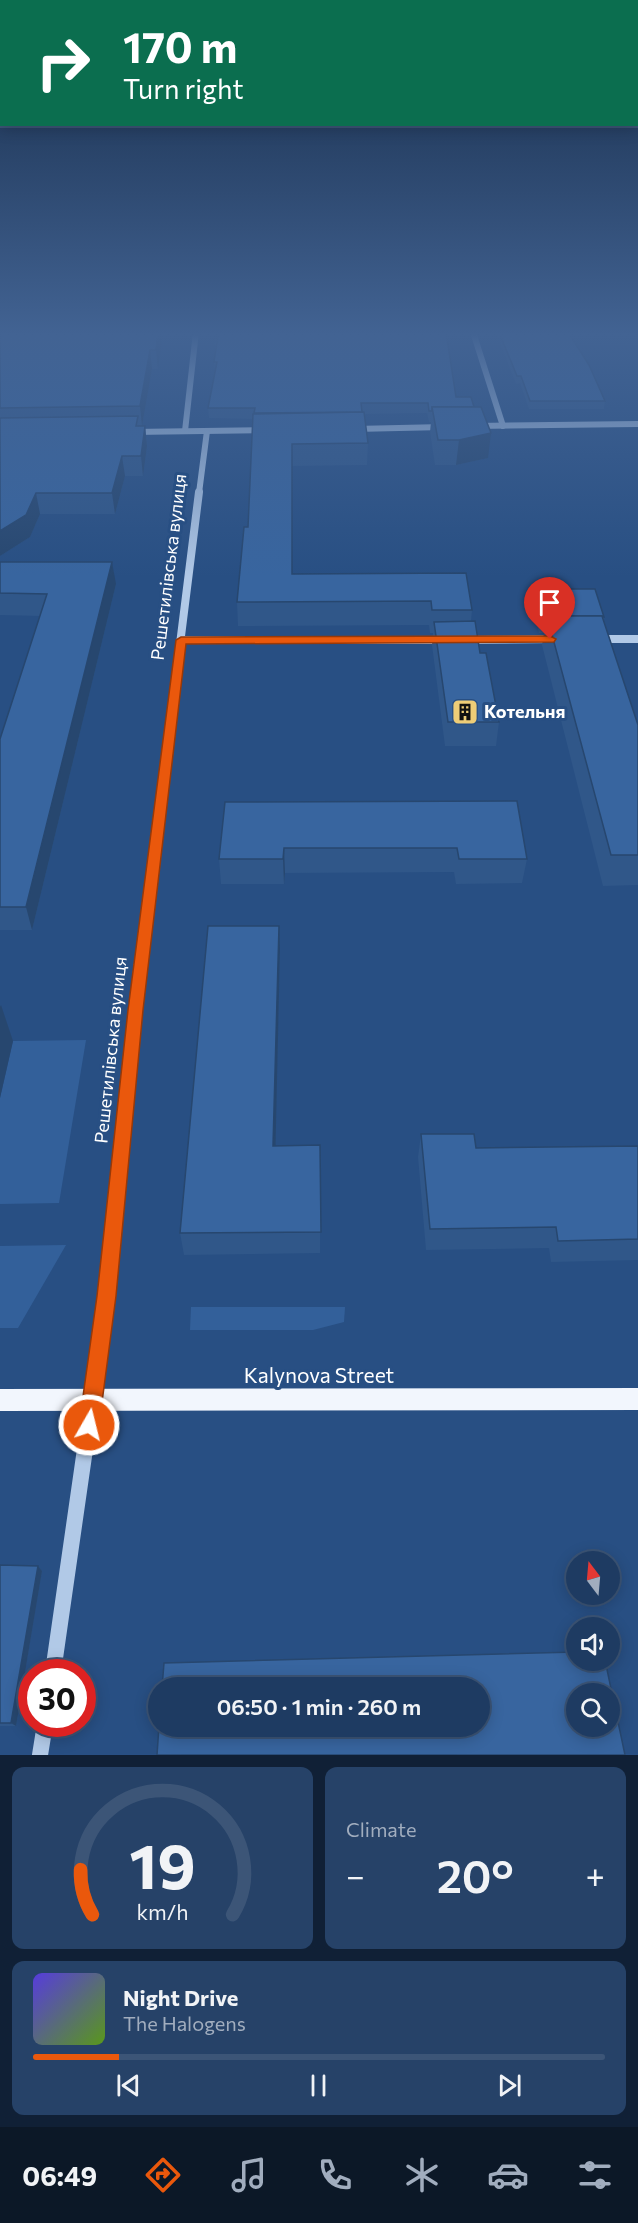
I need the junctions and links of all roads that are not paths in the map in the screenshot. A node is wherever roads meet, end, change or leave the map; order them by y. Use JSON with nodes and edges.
{"nodes":[{"id":1,"x":187,"y":414,"type":"edge"},
{"id":2,"x":499,"y":414,"type":"edge"},
{"id":3,"x":638,"y":424,"type":"edge"},
{"id":4,"x":468,"y":426,"type":"edge"},
{"id":5,"x":503,"y":426,"type":"junction"},
{"id":6,"x":456,"y":427,"type":"edge"},
{"id":7,"x":349,"y":429,"type":"edge"},
{"id":8,"x":278,"y":430,"type":"edge"},
{"id":9,"x":185,"y":431,"type":"junction"},
{"id":10,"x":207,"y":431,"type":"junction"},
{"id":11,"x":129,"y":432,"type":"edge"},
{"id":12,"x":566,"y":639,"type":"edge"},
{"id":13,"x":587,"y":639,"type":"edge"},
{"id":14,"x":638,"y":639,"type":"edge"},
{"id":15,"x":181,"y":640,"type":"junction"},
{"id":16,"x":638,"y":1399,"type":"edge"},
{"id":17,"x":0,"y":1400,"type":"edge"},
{"id":18,"x":92,"y":1402,"type":"junction"},
{"id":19,"x":55,"y":1659,"type":"edge"},
{"id":20,"x":43,"y":1737,"type":"edge"},
{"id":21,"x":40,"y":1755,"type":"edge"}],
"edges":[{"from":1,"to":9,"type":"street"},
{"from":2,"to":5,"type":"street"},
{"from":3,"to":5,"type":"street"},
{"from":4,"to":5,"type":"street"},
{"from":6,"to":7,"type":"street"},
{"from":8,"to":10,"type":"street"},
{"from":9,"to":10,"type":"street"},
{"from":9,"to":11,"type":"street"},
{"from":10,"to":15,"type":"street","name":"Решетилівська вулиця"},
{"from":12,"to":15,"type":"street"},
{"from":13,"to":14,"type":"street"},
{"from":15,"to":18,"type":"street","name":"Решетилівська вулиця"},
{"from":16,"to":18,"type":"main road","name":"Kalynova Street"},
{"from":17,"to":18,"type":"main road","name":"Kalynova Street"},
{"from":18,"to":19,"type":"street","name":"Решетилівська вулиця"},
{"from":20,"to":21,"type":"street"}]}
